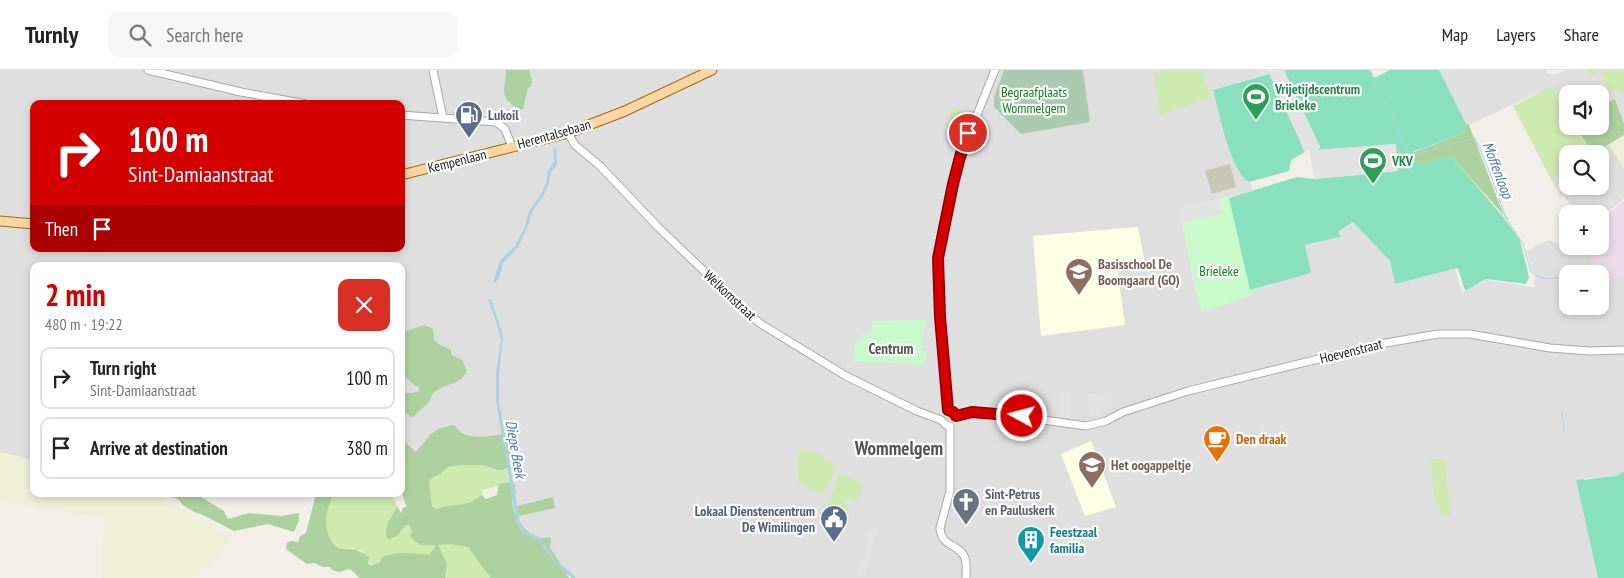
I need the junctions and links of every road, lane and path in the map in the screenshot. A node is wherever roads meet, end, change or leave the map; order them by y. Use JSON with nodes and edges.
{"nodes":[{"id":1,"x":148,"y":70,"type":"edge"},
{"id":2,"x":433,"y":70,"type":"edge"},
{"id":3,"x":712,"y":70,"type":"edge"},
{"id":4,"x":995,"y":70,"type":"edge"},
{"id":5,"x":284,"y":100,"type":"edge"},
{"id":6,"x":405,"y":115,"type":"edge"},
{"id":7,"x":443,"y":118,"type":"junction"},
{"id":8,"x":568,"y":132,"type":"junction"},
{"id":9,"x":512,"y":147,"type":"junction"},
{"id":10,"x":405,"y":174,"type":"edge"},
{"id":11,"x":0,"y":221,"type":"edge"},
{"id":12,"x":30,"y":224,"type":"edge"},
{"id":13,"x":1624,"y":350,"type":"edge"},
{"id":14,"x":948,"y":410,"type":"junction"},
{"id":15,"x":956,"y":416,"type":"junction"},
{"id":16,"x":941,"y":418,"type":"junction"},
{"id":17,"x":950,"y":426,"type":"junction"},
{"id":18,"x":966,"y":578,"type":"edge"}],
"edges":[{"from":1,"to":5,"type":"street"},
{"from":2,"to":7,"type":"street"},
{"from":3,"to":8,"type":"main road","name":"Herentalsebaan"},
{"from":4,"to":14,"type":"street"},
{"from":6,"to":7,"type":"street","name":"Herentalsebaan"},
{"from":7,"to":9,"type":"street","name":"Herentalsebaan"},
{"from":8,"to":9,"type":"main road","name":"Herentalsebaan"},
{"from":8,"to":16,"type":"street","name":"Welkomstraat"},
{"from":9,"to":10,"type":"main road","name":"Kempenlaan"},
{"from":11,"to":12,"type":"main road"},
{"from":13,"to":15,"type":"street","name":"Hoevenstraat"},
{"from":14,"to":15,"type":"street"},
{"from":14,"to":16,"type":"street"},
{"from":15,"to":17,"type":"street"},
{"from":16,"to":17,"type":"street","name":"Welkomstraat"},
{"from":17,"to":18,"type":"street"}]}
